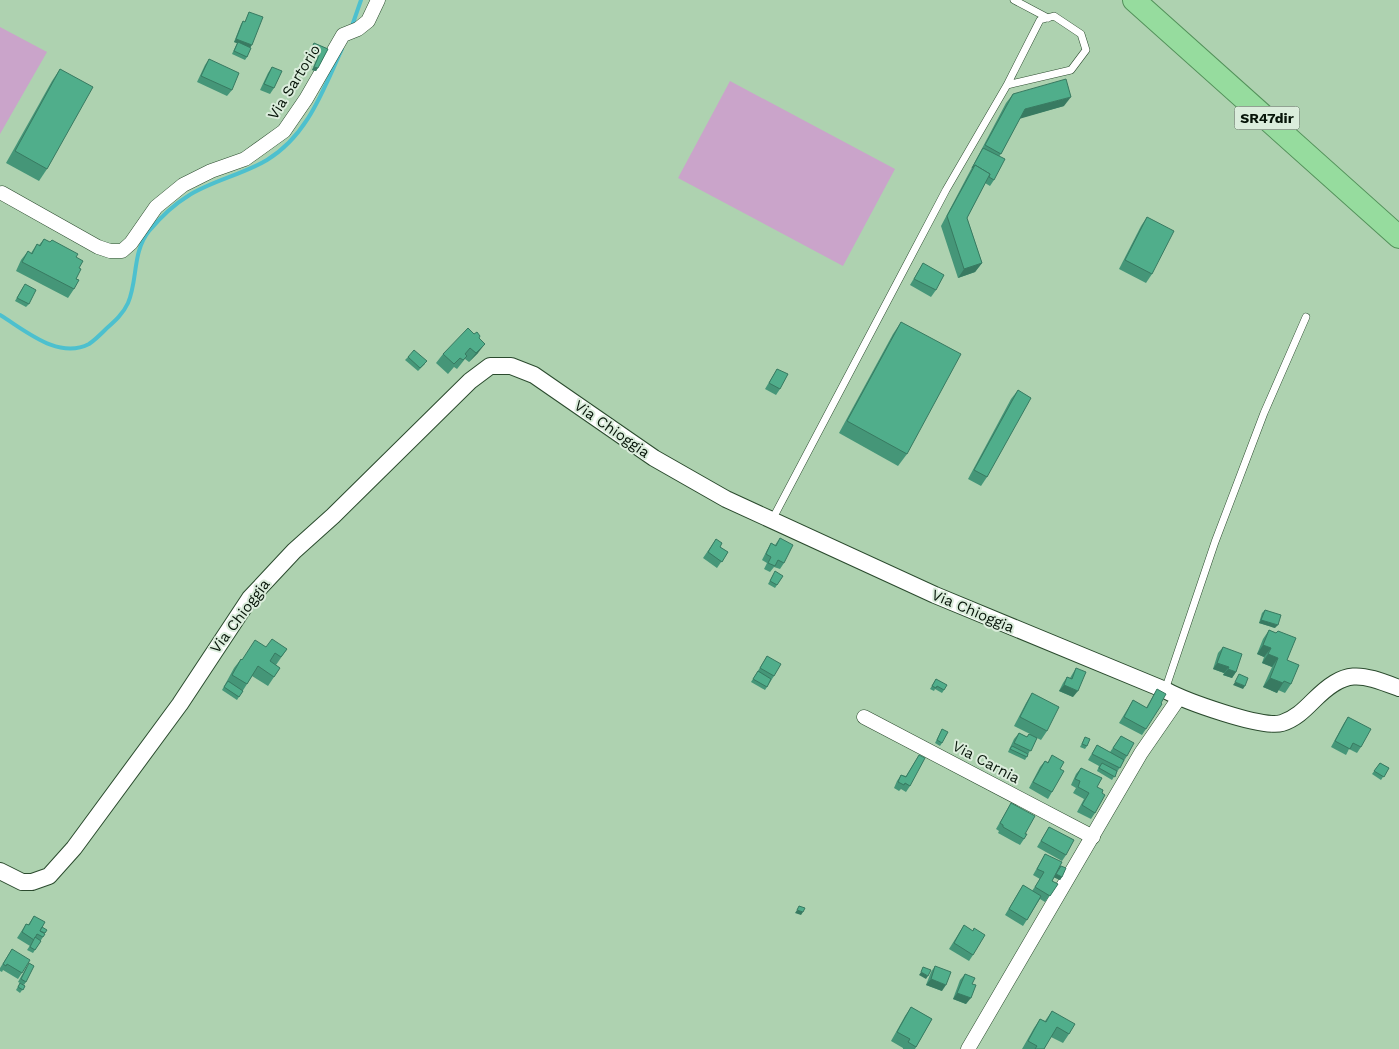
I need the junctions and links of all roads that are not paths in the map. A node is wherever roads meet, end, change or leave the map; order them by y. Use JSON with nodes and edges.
{"nodes":[{"id":1,"x":378,"y":0,"type":"edge"},
{"id":2,"x":1014,"y":0,"type":"edge"},
{"id":3,"x":1134,"y":0,"type":"edge"},
{"id":4,"x":1048,"y":18,"type":"junction"},
{"id":5,"x":1006,"y":85,"type":"junction"},
{"id":6,"x":2,"y":193,"type":"dead end"},
{"id":7,"x":1399,"y":237,"type":"edge"},
{"id":8,"x":1306,"y":317,"type":"dead end"},
{"id":9,"x":772,"y":520,"type":"junction"},
{"id":10,"x":1399,"y":688,"type":"edge"},
{"id":11,"x":1164,"y":690,"type":"junction"},
{"id":12,"x":1179,"y":698,"type":"junction"},
{"id":13,"x":864,"y":717,"type":"dead end"},
{"id":14,"x":1093,"y":836,"type":"junction"},
{"id":15,"x":0,"y":872,"type":"edge"},
{"id":16,"x":968,"y":1049,"type":"edge"}],
"edges":[{"from":1,"to":6,"type":"street","name":"Via Sartorio"},
{"from":2,"to":4,"type":"lane"},
{"from":3,"to":7,"type":"highway","name":"SR47dir","number":"SR47dir"},
{"from":4,"to":5,"type":"lane"},
{"from":4,"to":5,"type":"lane"},
{"from":5,"to":9,"type":"lane"},
{"from":8,"to":11,"type":"lane"},
{"from":9,"to":11,"type":"street","name":"Via Chioggia"},
{"from":9,"to":15,"type":"street","name":"Via Chioggia"},
{"from":10,"to":12,"type":"street","name":"Via Chioggia"},
{"from":11,"to":12,"type":"street","name":"Via Chioggia"},
{"from":12,"to":14,"type":"street"},
{"from":13,"to":14,"type":"street","name":"Via Carnia"},
{"from":14,"to":16,"type":"street"}]}
